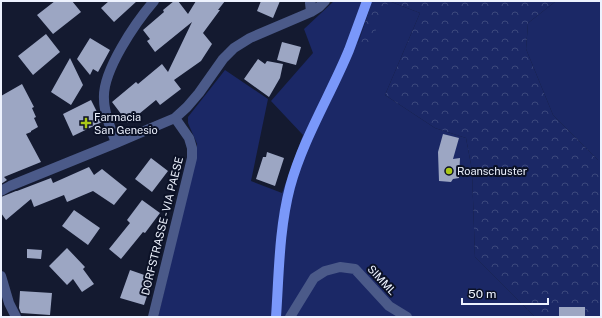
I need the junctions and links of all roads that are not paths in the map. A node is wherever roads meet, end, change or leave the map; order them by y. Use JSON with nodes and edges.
{"nodes":[{"id":1,"x":154,"y":1,"type":"edge"},
{"id":2,"x":311,"y":1,"type":"edge"},
{"id":3,"x":325,"y":1,"type":"edge"},
{"id":4,"x":367,"y":1,"type":"edge"},
{"id":5,"x":312,"y":12,"type":"junction"},
{"id":6,"x":176,"y":118,"type":"junction"},
{"id":7,"x":116,"y":143,"type":"junction"},
{"id":8,"x":1,"y":191,"type":"edge"},
{"id":9,"x":1,"y":276,"type":"edge"},
{"id":10,"x":16,"y":317,"type":"edge"},
{"id":11,"x":153,"y":317,"type":"edge"},
{"id":12,"x":276,"y":317,"type":"edge"},
{"id":13,"x":290,"y":317,"type":"edge"},
{"id":14,"x":407,"y":317,"type":"edge"}],
"edges":[{"from":1,"to":7,"type":"street"},
{"from":2,"to":5,"type":"street"},
{"from":3,"to":5,"type":"street"},
{"from":4,"to":12,"type":"main road"},
{"from":5,"to":6,"type":"street"},
{"from":6,"to":7,"type":"street"},
{"from":6,"to":11,"type":"street","name":"DORFSTRASSE - VIA PAESE"},
{"from":7,"to":8,"type":"street"},
{"from":9,"to":10,"type":"street"},
{"from":13,"to":14,"type":"street","name":"SIMML"}]}
